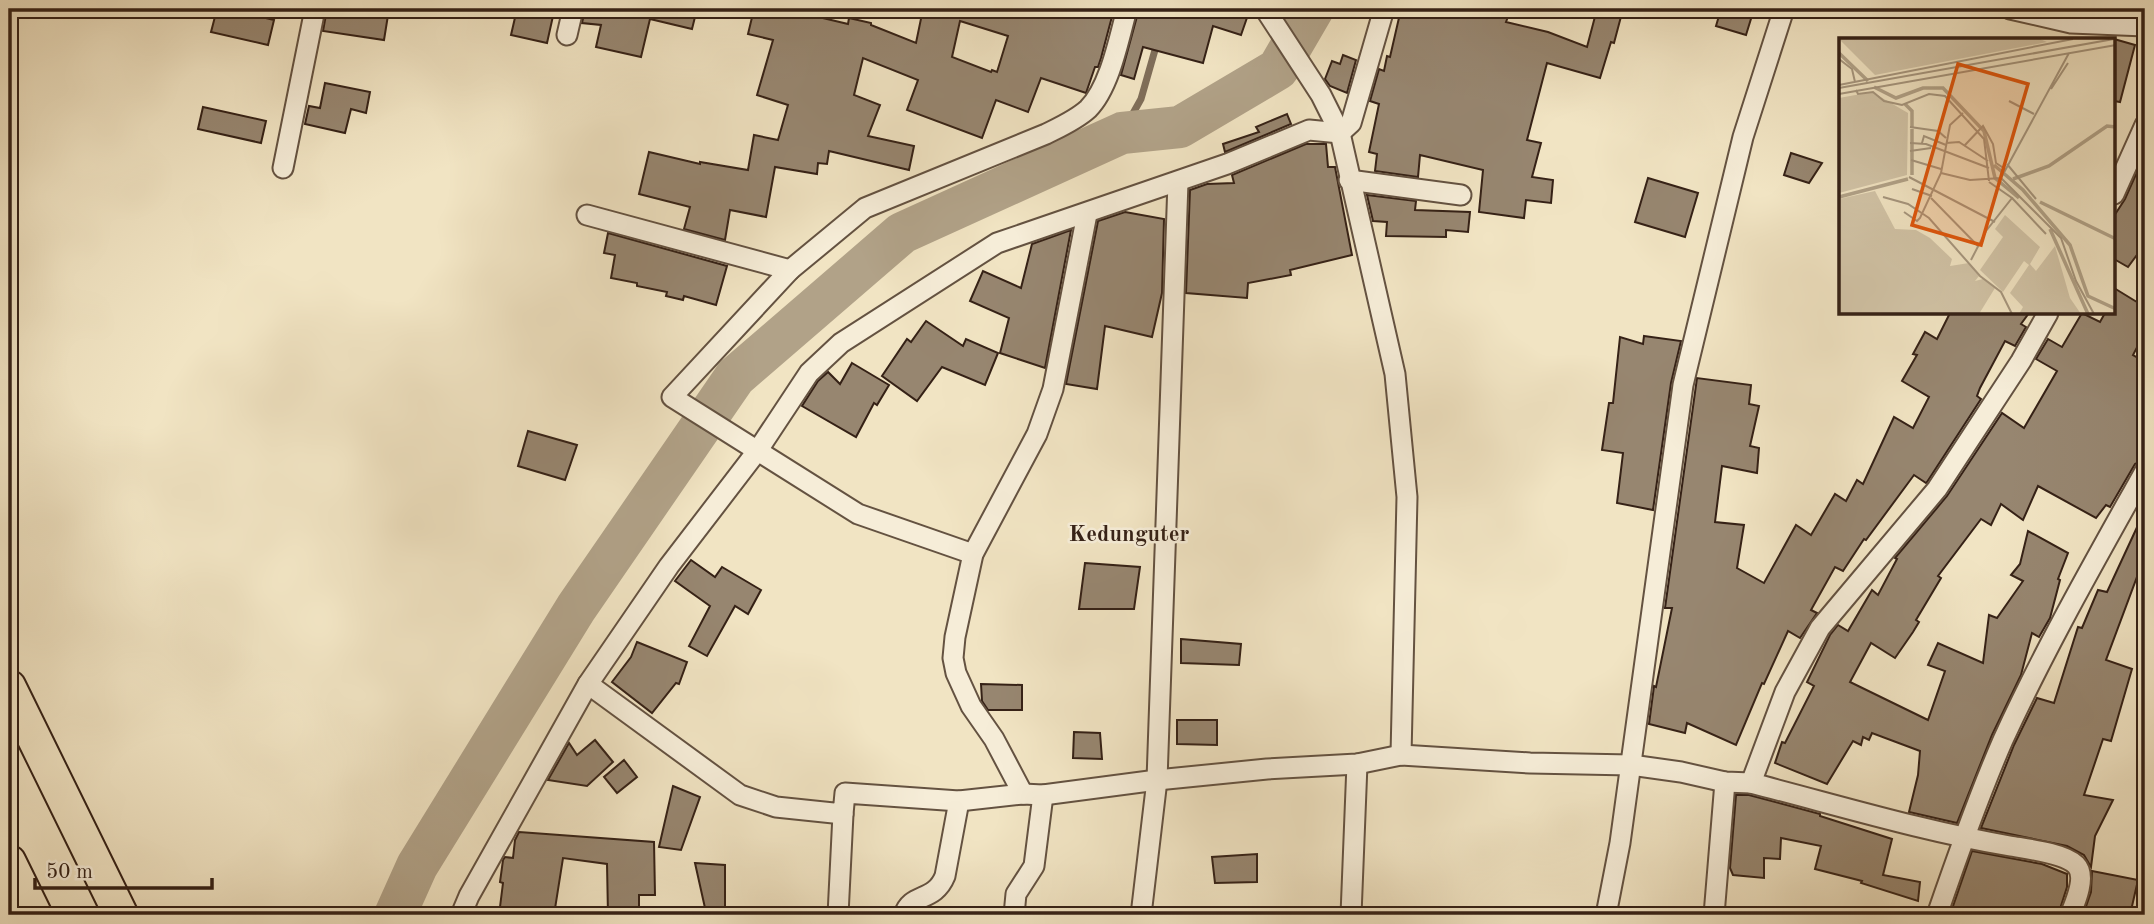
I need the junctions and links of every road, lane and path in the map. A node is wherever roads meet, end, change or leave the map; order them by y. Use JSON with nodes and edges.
{"nodes":[{"id":1,"x":315,"y":9,"type":"edge"},
{"id":2,"x":573,"y":9,"type":"edge"},
{"id":3,"x":1127,"y":9,"type":"edge"},
{"id":4,"x":1384,"y":9,"type":"edge"},
{"id":5,"x":1784,"y":9,"type":"edge"},
{"id":6,"x":2010,"y":9,"type":"edge"},
{"id":7,"x":1266,"y":12,"type":"edge"},
{"id":8,"x":2145,"y":26,"type":"edge"},
{"id":9,"x":567,"y":35,"type":"dead end"},
{"id":10,"x":2145,"y":125,"type":"edge"},
{"id":11,"x":1340,"y":133,"type":"junction"},
{"id":12,"x":283,"y":168,"type":"dead end"},
{"id":13,"x":1349,"y":180,"type":"junction"},
{"id":14,"x":1178,"y":182,"type":"junction"},
{"id":15,"x":2116,"y":190,"type":"edge"},
{"id":16,"x":1461,"y":195,"type":"dead end"},
{"id":17,"x":1087,"y":214,"type":"junction"},
{"id":18,"x":587,"y":215,"type":"dead end"},
{"id":19,"x":790,"y":270,"type":"junction"},
{"id":20,"x":2047,"y":315,"type":"edge"},
{"id":21,"x":752,"y":447,"type":"junction"},
{"id":22,"x":2145,"y":471,"type":"edge"},
{"id":23,"x":973,"y":554,"type":"junction"},
{"id":24,"x":588,"y":684,"type":"junction"},
{"id":25,"x":9,"y":687,"type":"edge"},
{"id":26,"x":1401,"y":755,"type":"junction"},
{"id":27,"x":1357,"y":764,"type":"junction"},
{"id":28,"x":1630,"y":765,"type":"junction"},
{"id":29,"x":1157,"y":780,"type":"junction"},
{"id":30,"x":1725,"y":782,"type":"junction"},
{"id":31,"x":1751,"y":783,"type":"junction"},
{"id":32,"x":1023,"y":794,"type":"junction"},
{"id":33,"x":1043,"y":795,"type":"junction"},
{"id":34,"x":959,"y":801,"type":"junction"},
{"id":35,"x":843,"y":814,"type":"junction"},
{"id":36,"x":1964,"y":838,"type":"junction"},
{"id":37,"x":9,"y":862,"type":"edge"},
{"id":38,"x":35,"y":915,"type":"edge"},
{"id":39,"x":121,"y":915,"type":"edge"},
{"id":40,"x":461,"y":915,"type":"edge"},
{"id":41,"x":838,"y":915,"type":"edge"},
{"id":42,"x":904,"y":915,"type":"edge"},
{"id":43,"x":1014,"y":915,"type":"edge"},
{"id":44,"x":1141,"y":915,"type":"edge"},
{"id":45,"x":1351,"y":915,"type":"edge"},
{"id":46,"x":1606,"y":915,"type":"edge"},
{"id":47,"x":1714,"y":915,"type":"edge"},
{"id":48,"x":1937,"y":915,"type":"edge"},
{"id":49,"x":2070,"y":915,"type":"edge"}],
"edges":[{"from":1,"to":12,"type":"street"},
{"from":2,"to":9,"type":"street"},
{"from":3,"to":19,"type":"street"},
{"from":4,"to":11,"type":"street"},
{"from":5,"to":28,"type":"street"},
{"from":6,"to":8,"type":"street"},
{"from":7,"to":11,"type":"street"},
{"from":10,"to":15,"type":"street"},
{"from":11,"to":13,"type":"street"},
{"from":11,"to":14,"type":"street"},
{"from":13,"to":16,"type":"street"},
{"from":13,"to":26,"type":"street"},
{"from":14,"to":17,"type":"street"},
{"from":14,"to":29,"type":"street"},
{"from":17,"to":21,"type":"street"},
{"from":17,"to":23,"type":"street"},
{"from":18,"to":19,"type":"street"},
{"from":19,"to":21,"type":"street"},
{"from":20,"to":31,"type":"street"},
{"from":21,"to":23,"type":"street"},
{"from":21,"to":24,"type":"street"},
{"from":22,"to":36,"type":"street"},
{"from":23,"to":32,"type":"street"},
{"from":24,"to":35,"type":"street"},
{"from":24,"to":40,"type":"street"},
{"from":25,"to":39,"type":"highway"},
{"from":26,"to":27,"type":"street"},
{"from":26,"to":28,"type":"street"},
{"from":27,"to":29,"type":"street"},
{"from":27,"to":45,"type":"street"},
{"from":28,"to":30,"type":"street"},
{"from":28,"to":46,"type":"street"},
{"from":29,"to":33,"type":"street"},
{"from":29,"to":44,"type":"street"},
{"from":30,"to":31,"type":"street"},
{"from":30,"to":47,"type":"street"},
{"from":31,"to":36,"type":"street"},
{"from":32,"to":33,"type":"street"},
{"from":32,"to":34,"type":"street"},
{"from":33,"to":43,"type":"street"},
{"from":34,"to":35,"type":"street"},
{"from":34,"to":42,"type":"street"},
{"from":35,"to":41,"type":"street"},
{"from":36,"to":48,"type":"street"},
{"from":36,"to":49,"type":"street"},
{"from":37,"to":38,"type":"highway"}]}
